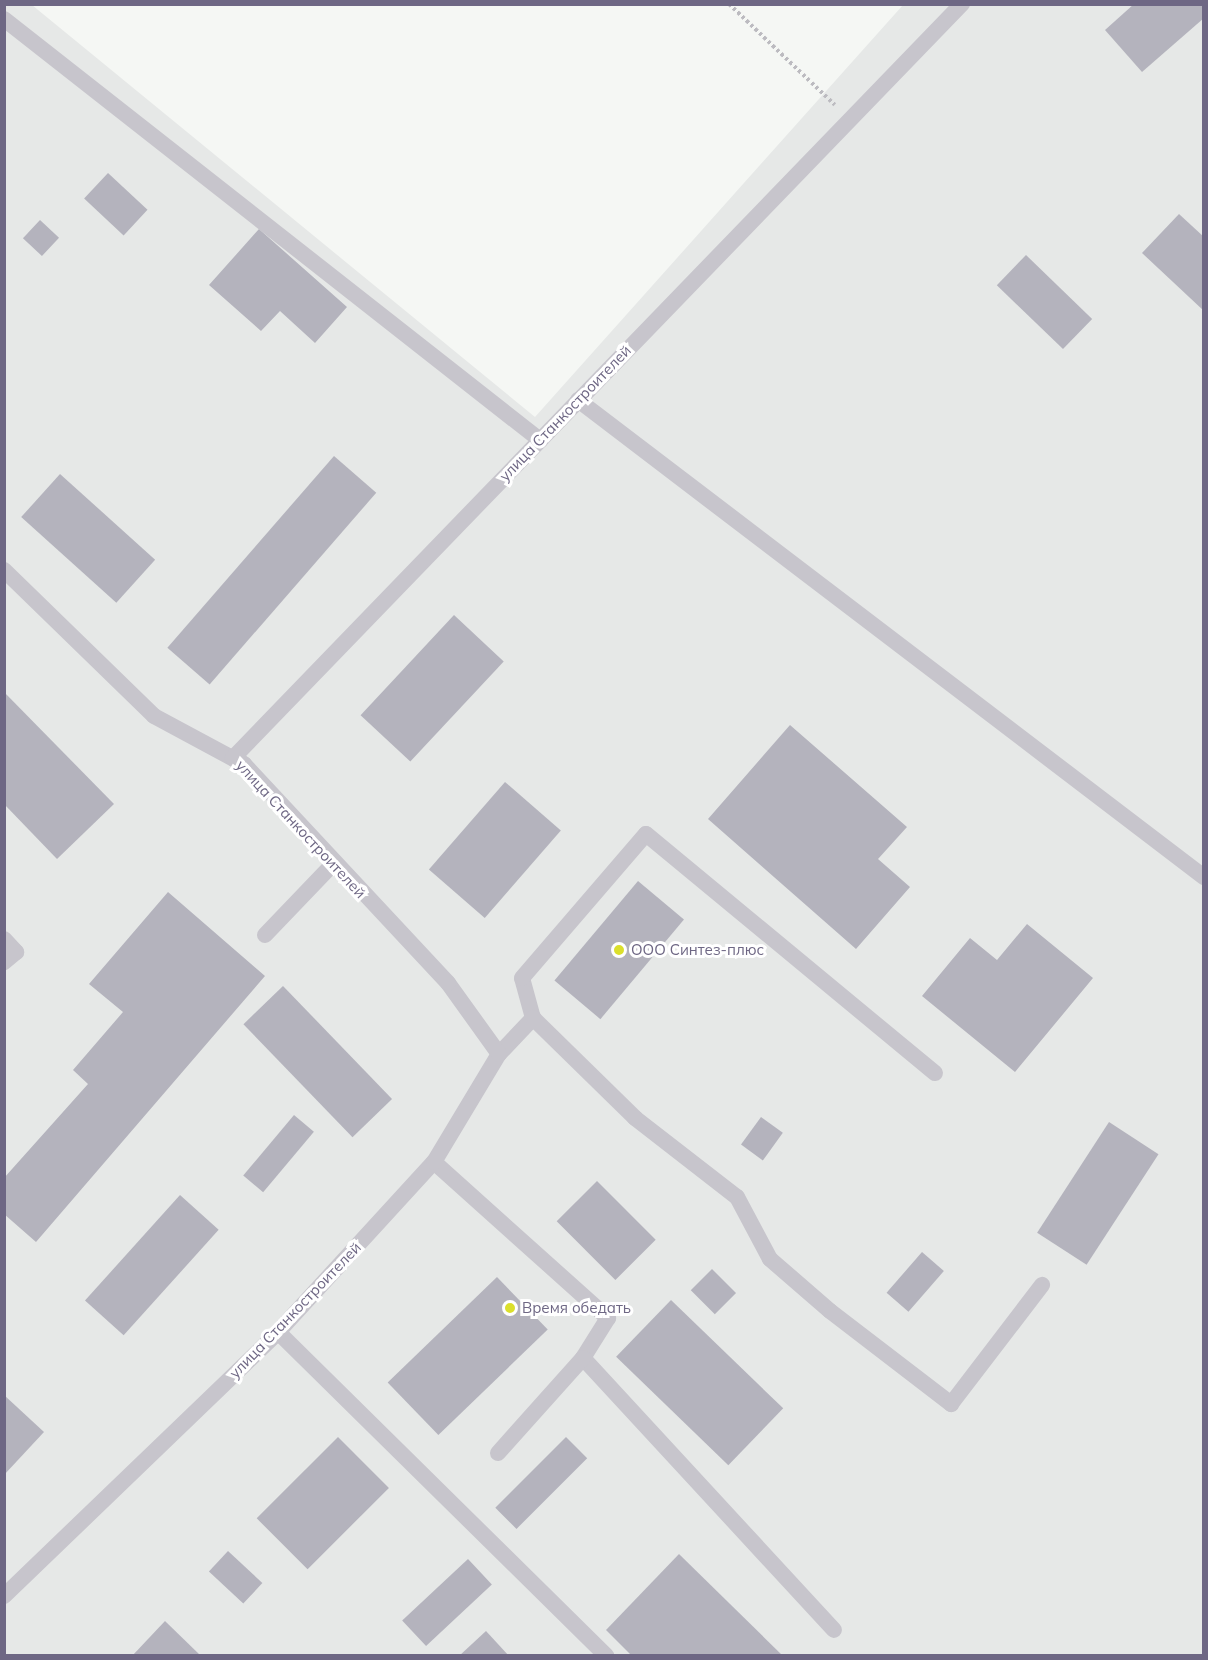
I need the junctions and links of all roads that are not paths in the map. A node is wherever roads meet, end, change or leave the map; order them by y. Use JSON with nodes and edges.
{"nodes":[{"id":1,"x":962,"y":4,"type":"edge"},
{"id":2,"x":4,"y":19,"type":"edge"},
{"id":3,"x":578,"y":400,"type":"junction"},
{"id":4,"x":540,"y":440,"type":"junction"},
{"id":5,"x":4,"y":570,"type":"edge"},
{"id":6,"x":243,"y":764,"type":"junction"},
{"id":7,"x":334,"y":863,"type":"junction"},
{"id":8,"x":1203,"y":878,"type":"edge"},
{"id":9,"x":265,"y":935,"type":"dead end"},
{"id":10,"x":4,"y":939,"type":"edge"},
{"id":11,"x":4,"y":962,"type":"edge"},
{"id":12,"x":533,"y":1018,"type":"junction"},
{"id":13,"x":498,"y":1054,"type":"junction"},
{"id":14,"x":935,"y":1073,"type":"dead end"},
{"id":15,"x":434,"y":1162,"type":"junction"},
{"id":16,"x":1042,"y":1285,"type":"dead end"},
{"id":17,"x":278,"y":1332,"type":"junction"},
{"id":18,"x":583,"y":1358,"type":"junction"},
{"id":19,"x":498,"y":1453,"type":"dead end"},
{"id":20,"x":4,"y":1596,"type":"edge"},
{"id":21,"x":834,"y":1630,"type":"dead end"},
{"id":22,"x":606,"y":1656,"type":"edge"}],
"edges":[{"from":1,"to":3,"type":"lane","name":"улица Станкостроителей"},
{"from":2,"to":4,"type":"lane"},
{"from":3,"to":4,"type":"lane","name":"улица Станкостроителей"},
{"from":3,"to":8,"type":"lane"},
{"from":4,"to":6,"type":"lane","name":"улица Станкостроителей"},
{"from":5,"to":6,"type":"lane"},
{"from":6,"to":7,"type":"lane","name":"улица Станкостроителей"},
{"from":7,"to":9,"type":"lane"},
{"from":7,"to":13,"type":"lane","name":"улица Станкостроителей"},
{"from":10,"to":11,"type":"lane"},
{"from":12,"to":13,"type":"lane"},
{"from":12,"to":14,"type":"lane"},
{"from":12,"to":16,"type":"lane"},
{"from":13,"to":15,"type":"lane","name":"улица Станкостроителей"},
{"from":15,"to":17,"type":"lane","name":"улица Станкостроителей"},
{"from":15,"to":18,"type":"lane"},
{"from":17,"to":20,"type":"lane","name":"улица Станкостроителей"},
{"from":17,"to":22,"type":"lane"},
{"from":18,"to":19,"type":"lane"},
{"from":18,"to":21,"type":"lane"}]}
